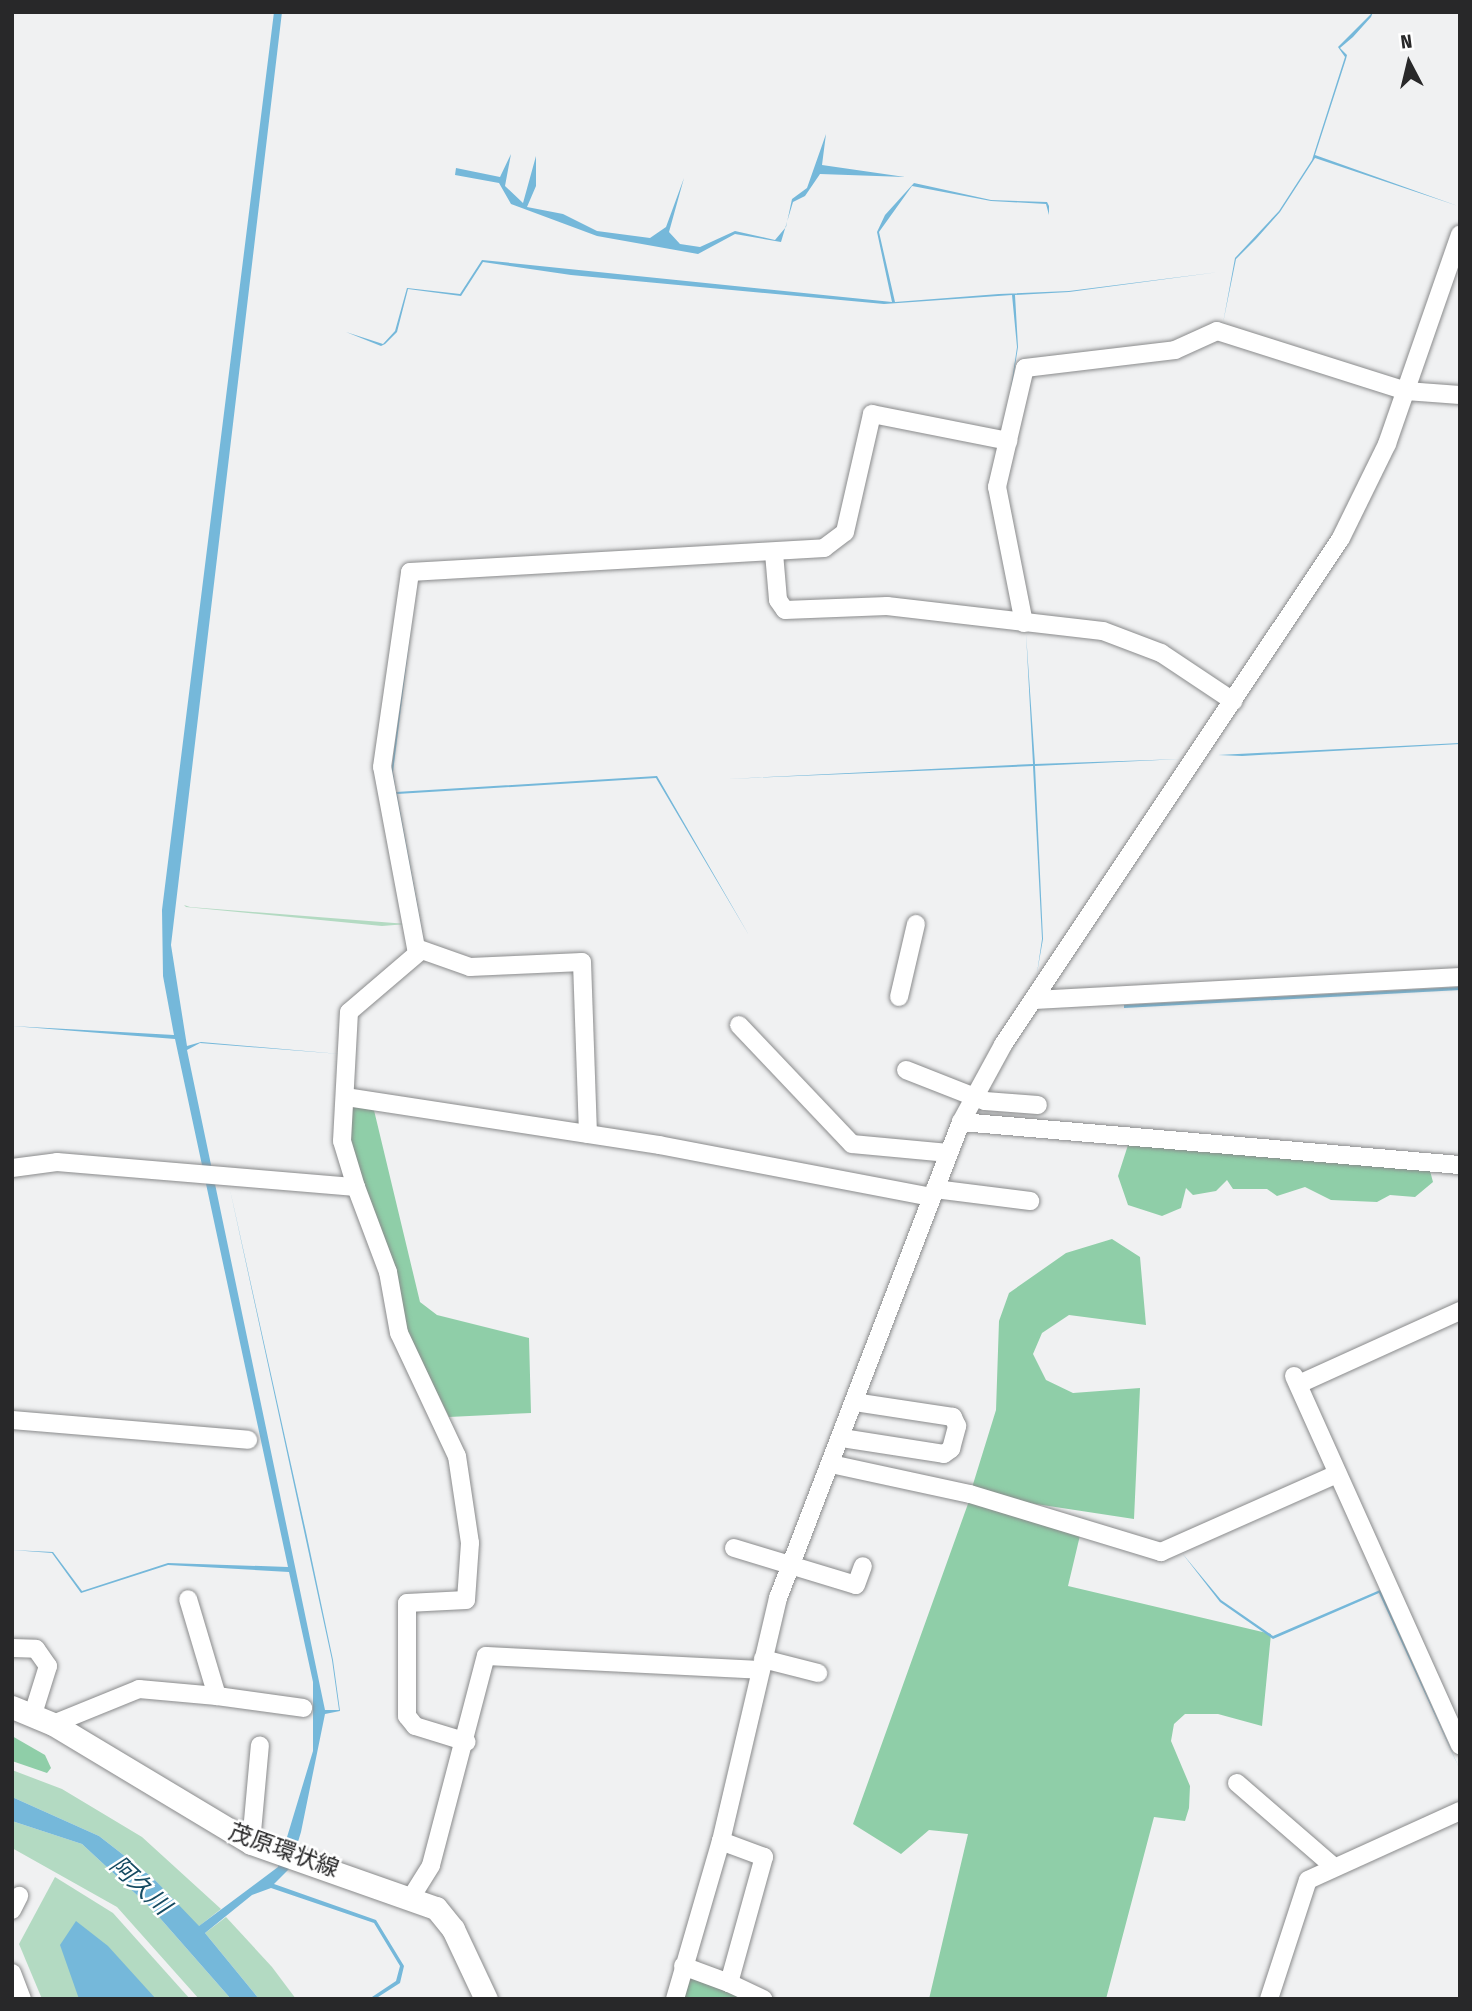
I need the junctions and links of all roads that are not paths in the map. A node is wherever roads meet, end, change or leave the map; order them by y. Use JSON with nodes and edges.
{"nodes":[{"id":1,"x":1460,"y":234,"type":"edge"},
{"id":2,"x":1406,"y":391,"type":"junction"},
{"id":3,"x":1460,"y":396,"type":"edge"},
{"id":4,"x":1008,"y":441,"type":"junction"},
{"id":5,"x":774,"y":554,"type":"junction"},
{"id":6,"x":1024,"y":624,"type":"junction"},
{"id":7,"x":1233,"y":701,"type":"junction"},
{"id":8,"x":916,"y":924,"type":"dead end"},
{"id":9,"x":418,"y":953,"type":"junction"},
{"id":10,"x":1460,"y":977,"type":"edge"},
{"id":11,"x":900,"y":997,"type":"dead end"},
{"id":12,"x":1034,"y":1000,"type":"junction"},
{"id":13,"x":738,"y":1025,"type":"dead end"},
{"id":14,"x":906,"y":1070,"type":"dead end"},
{"id":15,"x":974,"y":1095,"type":"junction"},
{"id":16,"x":346,"y":1097,"type":"junction"},
{"id":17,"x":1038,"y":1105,"type":"dead end"},
{"id":18,"x":960,"y":1124,"type":"junction"},
{"id":19,"x":588,"y":1134,"type":"junction"},
{"id":20,"x":950,"y":1151,"type":"junction"},
{"id":21,"x":1460,"y":1165,"type":"edge"},
{"id":22,"x":12,"y":1168,"type":"edge"},
{"id":23,"x":356,"y":1187,"type":"junction"},
{"id":24,"x":934,"y":1194,"type":"junction"},
{"id":25,"x":1030,"y":1201,"type":"dead end"},
{"id":26,"x":1460,"y":1311,"type":"edge"},
{"id":27,"x":855,"y":1402,"type":"junction"},
{"id":28,"x":12,"y":1420,"type":"edge"},
{"id":29,"x":842,"y":1437,"type":"junction"},
{"id":30,"x":248,"y":1440,"type":"dead end"},
{"id":31,"x":831,"y":1464,"type":"junction"},
{"id":32,"x":1337,"y":1474,"type":"junction"},
{"id":33,"x":734,"y":1548,"type":"dead end"},
{"id":34,"x":863,"y":1566,"type":"dead end"},
{"id":35,"x":788,"y":1569,"type":"junction"},
{"id":36,"x":188,"y":1600,"type":"dead end"},
{"id":37,"x":12,"y":1648,"type":"edge"},
{"id":38,"x":762,"y":1664,"type":"junction"},
{"id":39,"x":818,"y":1673,"type":"dead end"},
{"id":40,"x":216,"y":1696,"type":"junction"},
{"id":41,"x":303,"y":1708,"type":"dead end"},
{"id":42,"x":33,"y":1715,"type":"edge"},
{"id":43,"x":467,"y":1742,"type":"junction"},
{"id":44,"x":260,"y":1745,"type":"dead end"},
{"id":45,"x":1460,"y":1745,"type":"edge"},
{"id":46,"x":1237,"y":1783,"type":"dead end"},
{"id":47,"x":1460,"y":1811,"type":"edge"},
{"id":48,"x":721,"y":1841,"type":"junction"},
{"id":49,"x":251,"y":1843,"type":"junction"},
{"id":50,"x":1335,"y":1867,"type":"junction"},
{"id":51,"x":412,"y":1895,"type":"junction"},
{"id":52,"x":683,"y":1966,"type":"junction"},
{"id":53,"x":12,"y":1973,"type":"edge"},
{"id":54,"x":729,"y":1983,"type":"junction"},
{"id":55,"x":22,"y":1999,"type":"edge"},
{"id":56,"x":486,"y":1999,"type":"edge"},
{"id":57,"x":675,"y":1999,"type":"edge"},
{"id":58,"x":763,"y":1999,"type":"edge"},
{"id":59,"x":1269,"y":1999,"type":"edge"}],
"edges":[{"from":1,"to":2,"type":"street"},
{"from":2,"to":3,"type":"street"},
{"from":2,"to":4,"type":"street"},
{"from":2,"to":7,"type":"street"},
{"from":4,"to":5,"type":"street"},
{"from":4,"to":6,"type":"street"},
{"from":5,"to":6,"type":"street"},
{"from":5,"to":9,"type":"street"},
{"from":6,"to":7,"type":"street"},
{"from":7,"to":12,"type":"street"},
{"from":8,"to":11,"type":"street"},
{"from":9,"to":16,"type":"street"},
{"from":9,"to":19,"type":"street"},
{"from":10,"to":12,"type":"street"},
{"from":12,"to":15,"type":"street"},
{"from":13,"to":20,"type":"street"},
{"from":14,"to":15,"type":"street"},
{"from":15,"to":17,"type":"street"},
{"from":15,"to":18,"type":"street"},
{"from":16,"to":19,"type":"street"},
{"from":16,"to":23,"type":"street"},
{"from":18,"to":20,"type":"street"},
{"from":18,"to":21,"type":"street"},
{"from":19,"to":24,"type":"street"},
{"from":20,"to":24,"type":"street"},
{"from":22,"to":23,"type":"street"},
{"from":23,"to":43,"type":"street"},
{"from":24,"to":25,"type":"street"},
{"from":24,"to":27,"type":"street"},
{"from":26,"to":32,"type":"street"},
{"from":27,"to":29,"type":"street"},
{"from":27,"to":29,"type":"street"},
{"from":28,"to":30,"type":"street"},
{"from":29,"to":31,"type":"street"},
{"from":31,"to":32,"type":"street"},
{"from":31,"to":35,"type":"street"},
{"from":32,"to":45,"type":"street"},
{"from":33,"to":35,"type":"street"},
{"from":34,"to":35,"type":"street"},
{"from":35,"to":38,"type":"street"},
{"from":36,"to":40,"type":"street"},
{"from":37,"to":42,"type":"street"},
{"from":38,"to":39,"type":"street"},
{"from":38,"to":43,"type":"street"},
{"from":38,"to":48,"type":"street"},
{"from":40,"to":41,"type":"street"},
{"from":40,"to":42,"type":"street"},
{"from":42,"to":49,"type":"main road","name":"茂原環状線"},
{"from":43,"to":51,"type":"street"},
{"from":44,"to":49,"type":"street"},
{"from":46,"to":50,"type":"street"},
{"from":47,"to":50,"type":"street"},
{"from":48,"to":52,"type":"street"},
{"from":48,"to":54,"type":"street"},
{"from":49,"to":51,"type":"main road","name":"茂原環状線"},
{"from":50,"to":59,"type":"street"},
{"from":51,"to":56,"type":"main road","name":"茂原環状線"},
{"from":52,"to":54,"type":"street"},
{"from":52,"to":57,"type":"street"},
{"from":53,"to":55,"type":"street"},
{"from":54,"to":58,"type":"street"}]}
